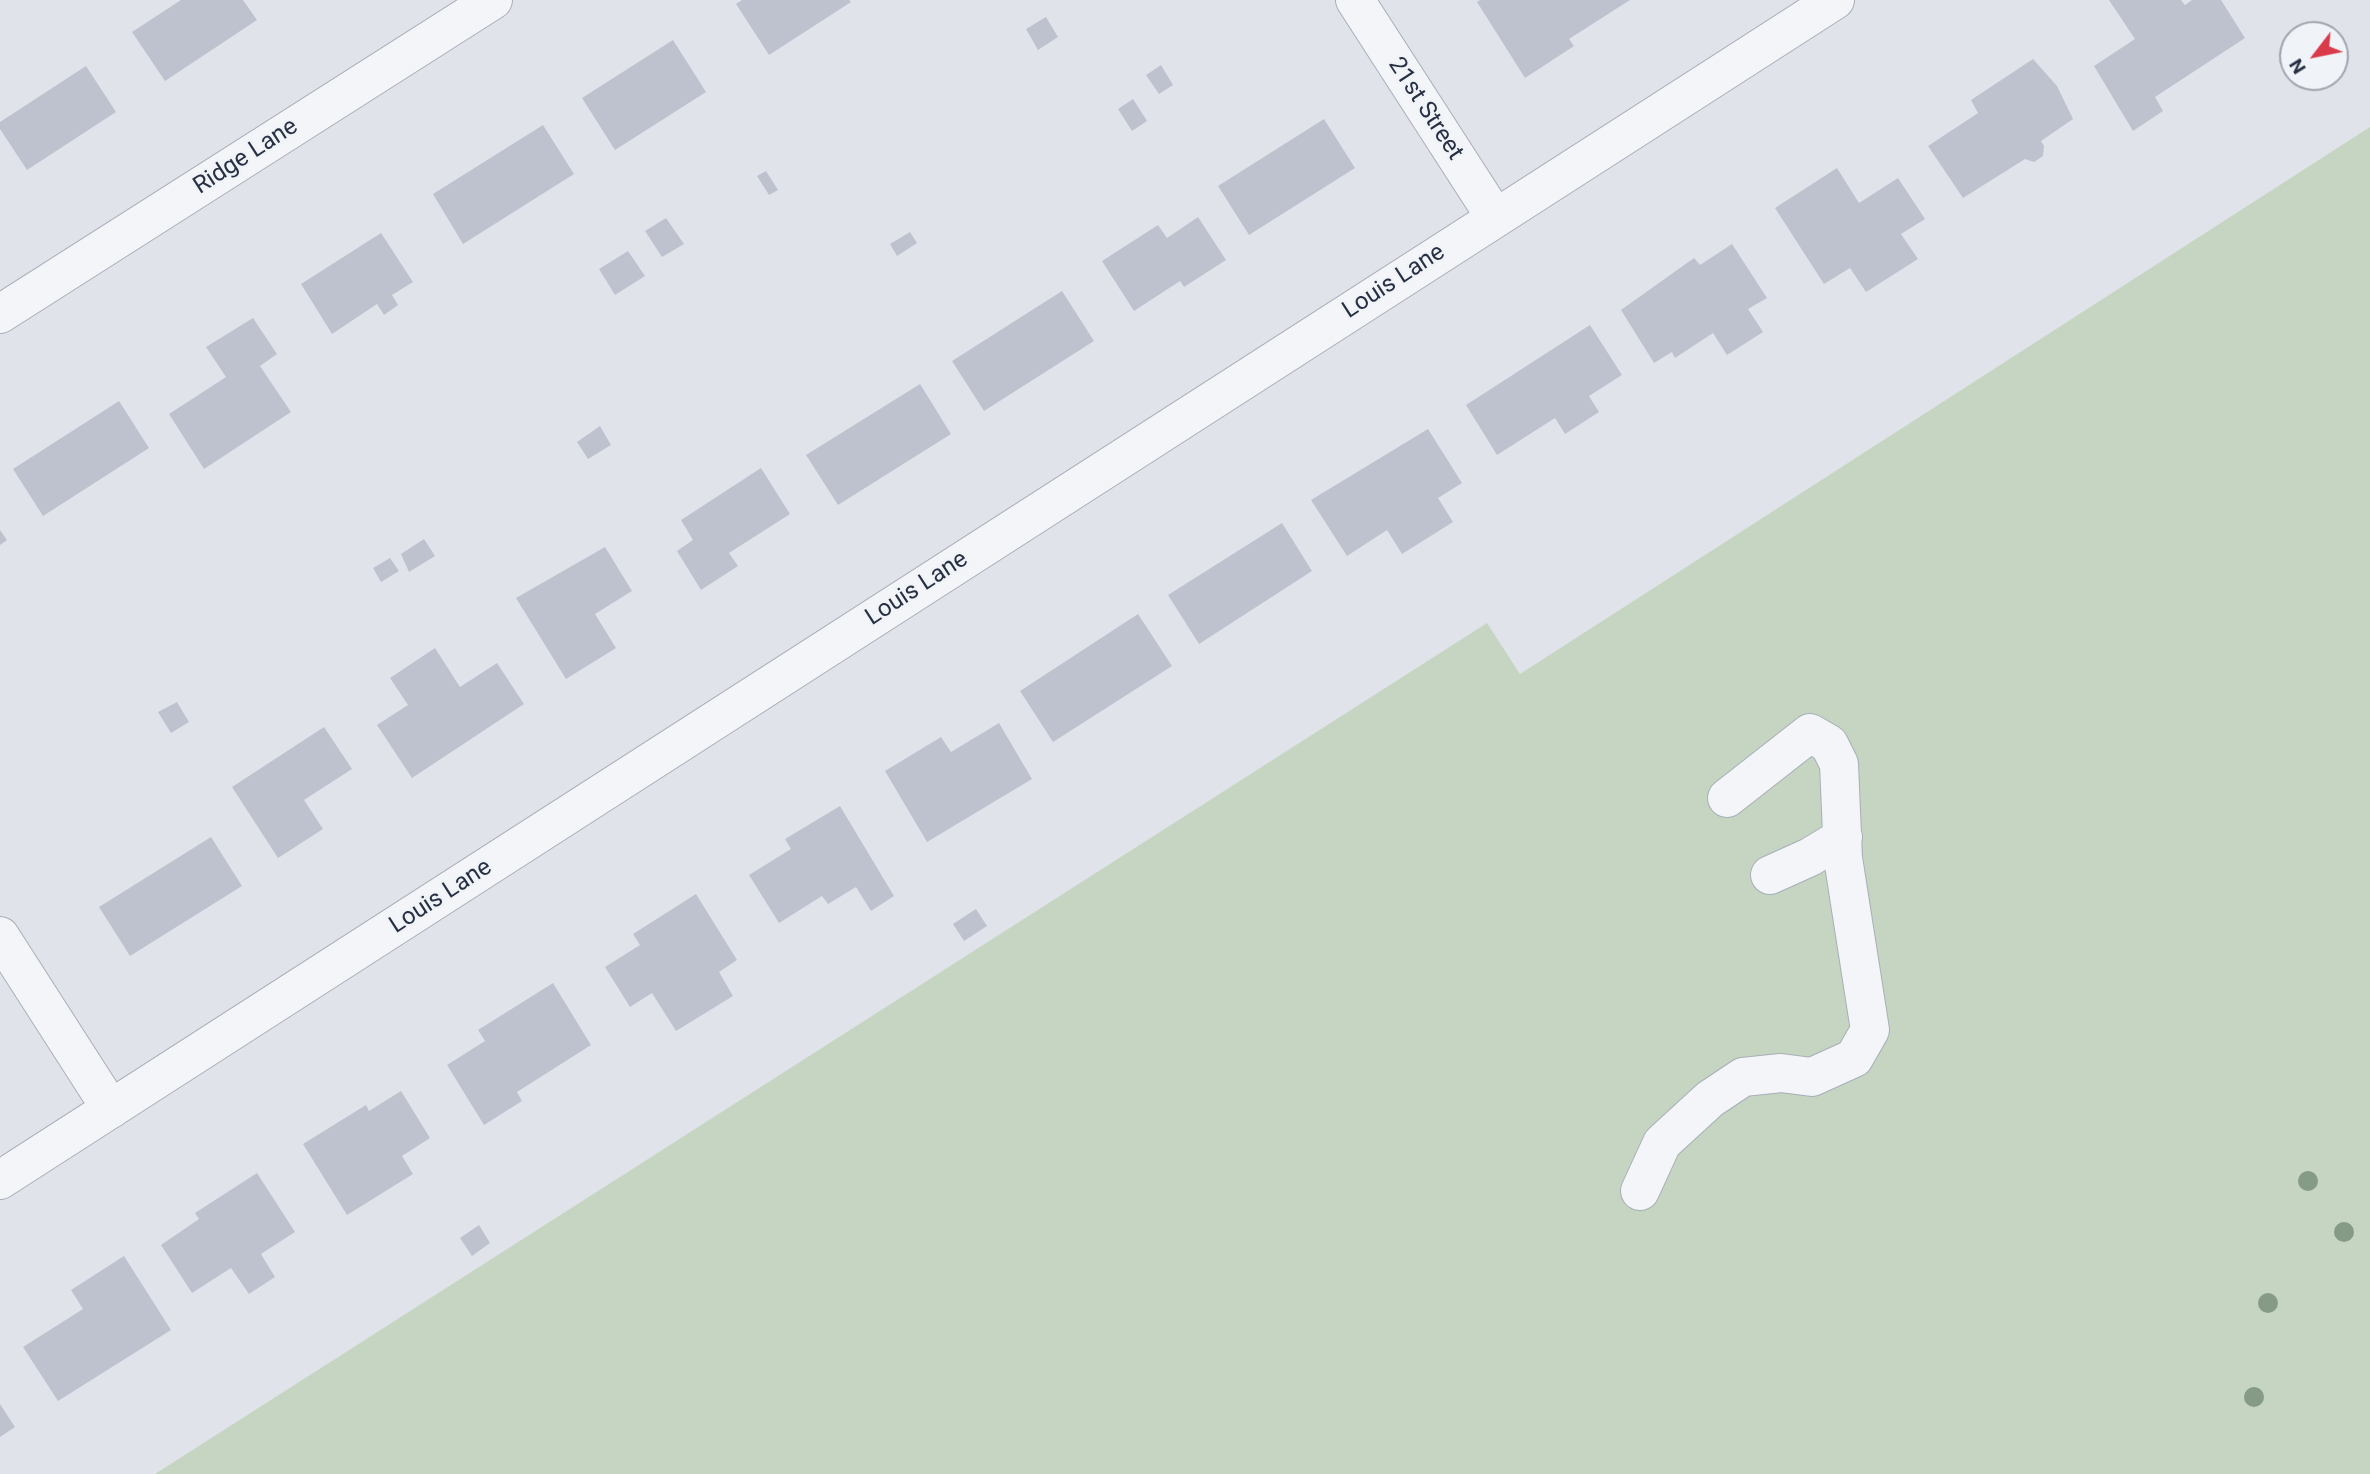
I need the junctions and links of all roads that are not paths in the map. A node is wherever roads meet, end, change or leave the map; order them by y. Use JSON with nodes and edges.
{"nodes":[{"id":1,"x":493,"y":0,"type":"edge"},
{"id":2,"x":1355,"y":0,"type":"edge"},
{"id":3,"x":1835,"y":0,"type":"edge"},
{"id":4,"x":1494,"y":217,"type":"junction"},
{"id":5,"x":0,"y":314,"type":"edge"},
{"id":6,"x":1727,"y":798,"type":"dead end"},
{"id":7,"x":1843,"y":837,"type":"junction"},
{"id":8,"x":1770,"y":875,"type":"dead end"},
{"id":9,"x":0,"y":936,"type":"edge"},
{"id":10,"x":111,"y":1109,"type":"junction"},
{"id":11,"x":0,"y":1180,"type":"edge"},
{"id":12,"x":1640,"y":1191,"type":"dead end"}],
"edges":[{"from":1,"to":5,"type":"street","name":"Ridge Lane"},
{"from":2,"to":4,"type":"street","name":"21st Street"},
{"from":3,"to":4,"type":"street","name":"Louis Lane"},
{"from":4,"to":10,"type":"street","name":"Louis Lane"},
{"from":6,"to":7,"type":"street"},
{"from":7,"to":8,"type":"street"},
{"from":7,"to":12,"type":"street"},
{"from":9,"to":10,"type":"street"},
{"from":10,"to":11,"type":"street","name":"Louis Lane"}]}
